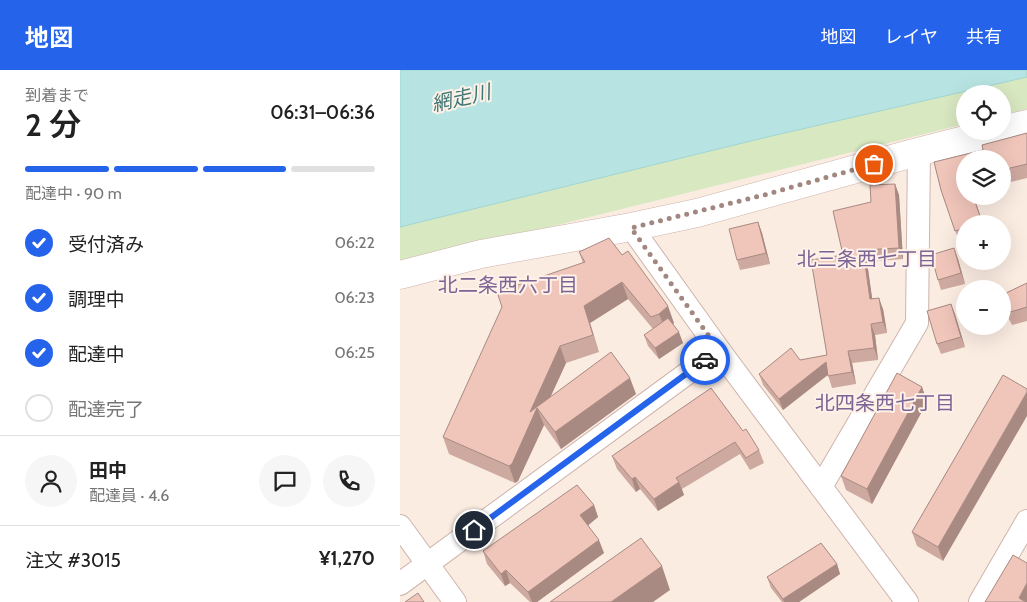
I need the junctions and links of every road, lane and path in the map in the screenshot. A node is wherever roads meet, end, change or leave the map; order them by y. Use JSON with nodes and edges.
{"nodes":[{"id":1,"x":1027,"y":124,"type":"edge"},
{"id":2,"x":1011,"y":128,"type":"edge"},
{"id":3,"x":964,"y":140,"type":"edge"},
{"id":4,"x":919,"y":151,"type":"junction"},
{"id":5,"x":631,"y":228,"type":"junction"},
{"id":6,"x":400,"y":275,"type":"edge"},
{"id":7,"x":719,"y":350,"type":"junction"},
{"id":8,"x":821,"y":487,"type":"junction"},
{"id":9,"x":1027,"y":522,"type":"edge"},
{"id":10,"x":400,"y":526,"type":"edge"},
{"id":11,"x":428,"y":564,"type":"junction"},
{"id":12,"x":400,"y":584,"type":"edge"},
{"id":13,"x":455,"y":602,"type":"edge"},
{"id":14,"x":907,"y":602,"type":"edge"},
{"id":15,"x":980,"y":602,"type":"edge"}],
"edges":[{"from":1,"to":2,"type":"street"},
{"from":3,"to":4,"type":"street"},
{"from":4,"to":5,"type":"street"},
{"from":4,"to":8,"type":"street"},
{"from":5,"to":6,"type":"street"},
{"from":5,"to":7,"type":"street"},
{"from":7,"to":8,"type":"street"},
{"from":7,"to":11,"type":"street"},
{"from":8,"to":14,"type":"street"},
{"from":9,"to":15,"type":"street"},
{"from":10,"to":11,"type":"street"},
{"from":11,"to":12,"type":"street"},
{"from":11,"to":13,"type":"street"}]}
